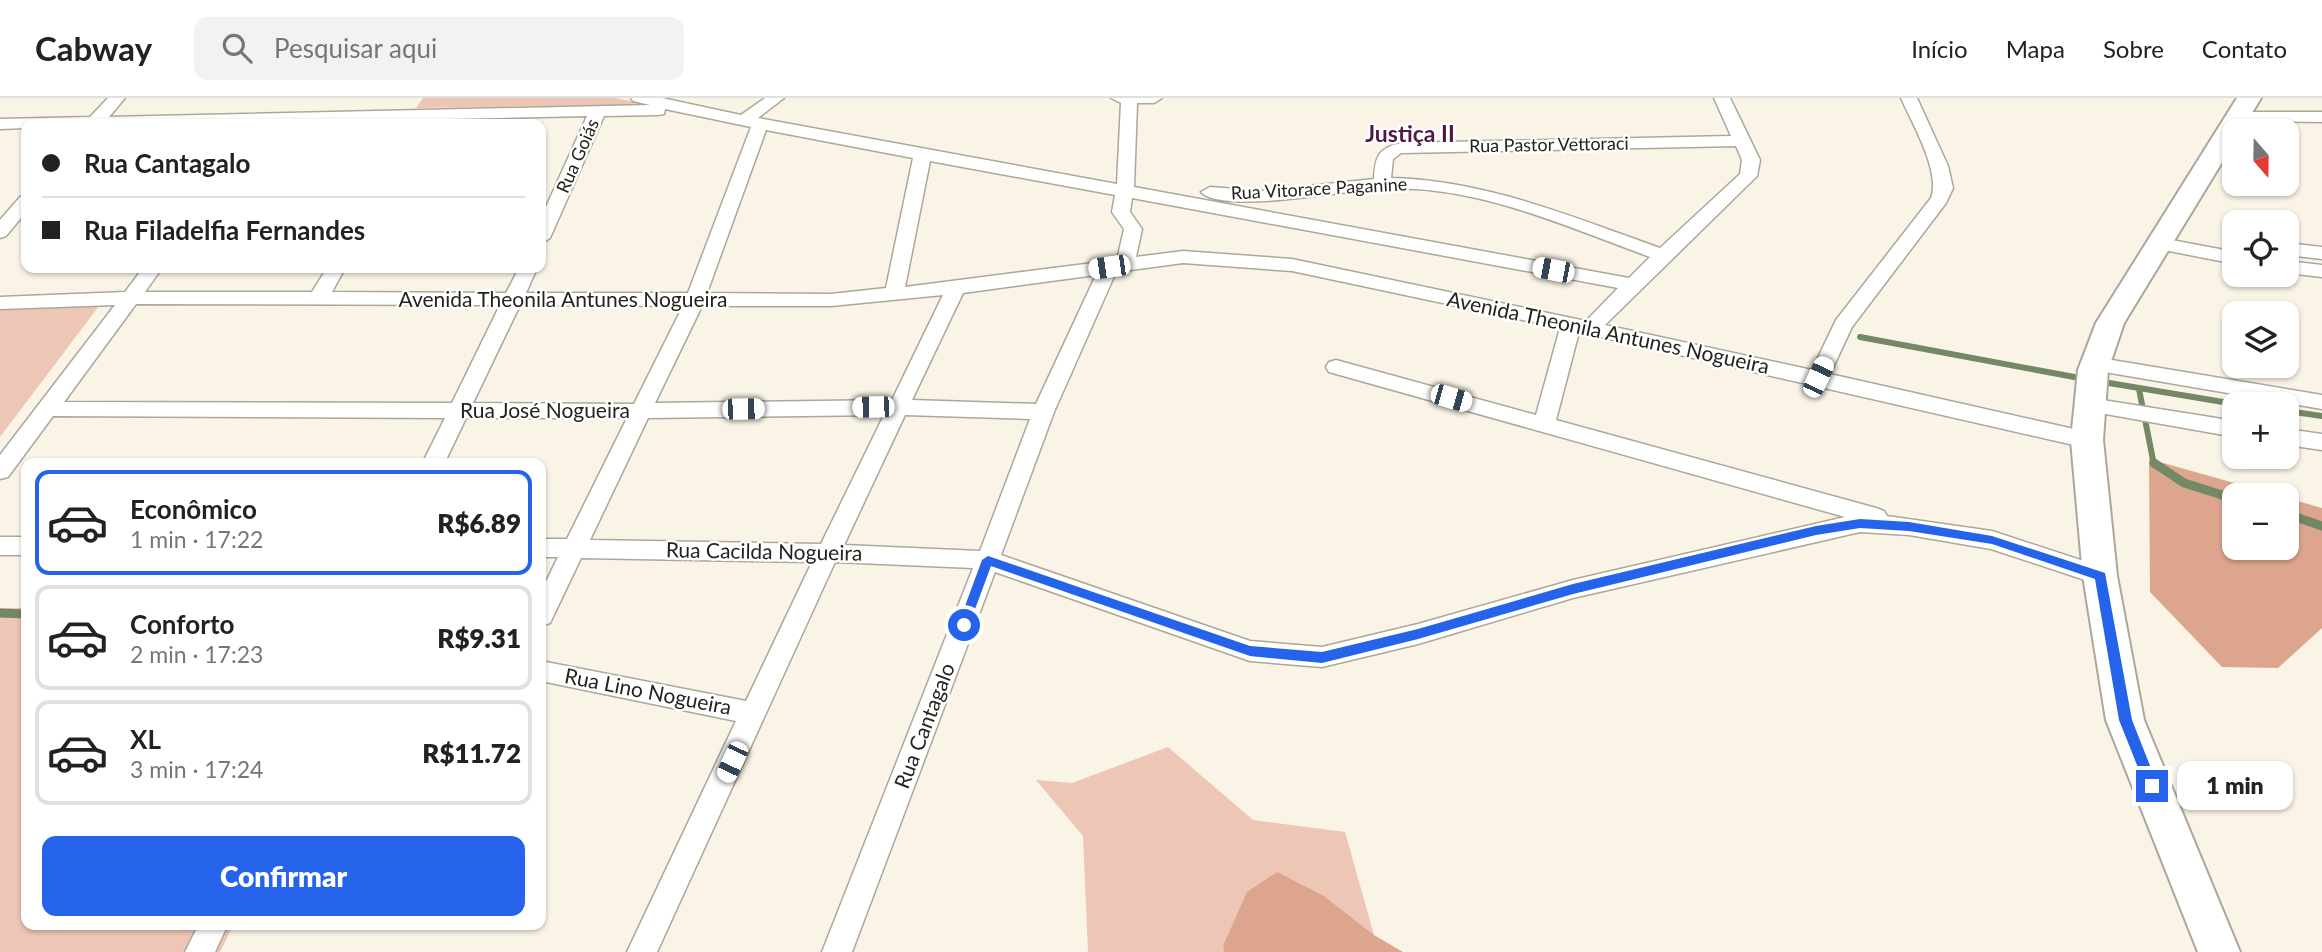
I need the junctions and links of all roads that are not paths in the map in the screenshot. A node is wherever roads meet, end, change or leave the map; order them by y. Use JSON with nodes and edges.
{"nodes":[{"id":1,"x":117,"y":98,"type":"edge"},
{"id":2,"x":284,"y":98,"type":"edge"},
{"id":3,"x":639,"y":98,"type":"edge"},
{"id":4,"x":776,"y":98,"type":"edge"},
{"id":5,"x":1154,"y":98,"type":"edge"},
{"id":6,"x":1722,"y":98,"type":"edge"},
{"id":7,"x":1909,"y":98,"type":"edge"},
{"id":8,"x":1124,"y":99,"type":"edge"},
{"id":9,"x":2244,"y":108,"type":"edge"},
{"id":10,"x":700,"y":110,"type":"junction"},
{"id":11,"x":598,"y":111,"type":"junction"},
{"id":12,"x":2322,"y":117,"type":"edge"},
{"id":13,"x":98,"y":119,"type":"edge"},
{"id":14,"x":268,"y":119,"type":"edge"},
{"id":15,"x":444,"y":119,"type":"edge"},
{"id":16,"x":751,"y":122,"type":"junction"},
{"id":17,"x":0,"y":124,"type":"edge"},
{"id":18,"x":21,"y":124,"type":"edge"},
{"id":19,"x":1744,"y":141,"type":"junction"},
{"id":20,"x":923,"y":153,"type":"junction"},
{"id":21,"x":1127,"y":183,"type":"junction"},
{"id":22,"x":1382,"y":184,"type":"junction"},
{"id":23,"x":21,"y":207,"type":"edge"},
{"id":24,"x":546,"y":227,"type":"edge"},
{"id":25,"x":0,"y":232,"type":"edge"},
{"id":26,"x":2166,"y":237,"type":"junction"},
{"id":27,"x":2222,"y":242,"type":"edge"},
{"id":28,"x":2299,"y":250,"type":"edge"},
{"id":29,"x":2322,"y":253,"type":"edge"},
{"id":30,"x":1663,"y":254,"type":"junction"},
{"id":31,"x":2222,"y":254,"type":"edge"},
{"id":32,"x":1117,"y":265,"type":"junction"},
{"id":33,"x":2299,"y":268,"type":"edge"},
{"id":34,"x":2322,"y":271,"type":"edge"},
{"id":35,"x":149,"y":273,"type":"edge"},
{"id":36,"x":334,"y":273,"type":"edge"},
{"id":37,"x":525,"y":273,"type":"edge"},
{"id":38,"x":1633,"y":285,"type":"junction"},
{"id":39,"x":956,"y":288,"type":"junction"},
{"id":40,"x":894,"y":294,"type":"junction"},
{"id":41,"x":130,"y":298,"type":"junction"},
{"id":42,"x":318,"y":299,"type":"junction"},
{"id":43,"x":513,"y":300,"type":"junction"},
{"id":44,"x":695,"y":301,"type":"junction"},
{"id":45,"x":0,"y":303,"type":"edge"},
{"id":46,"x":1580,"y":327,"type":"junction"},
{"id":47,"x":1336,"y":367,"type":"dead end"},
{"id":48,"x":1818,"y":377,"type":"junction"},
{"id":49,"x":2091,"y":394,"type":"junction"},
{"id":50,"x":2322,"y":402,"type":"edge"},
{"id":51,"x":900,"y":407,"type":"junction"},
{"id":52,"x":47,"y":409,"type":"junction"},
{"id":53,"x":459,"y":411,"type":"junction"},
{"id":54,"x":639,"y":411,"type":"junction"},
{"id":55,"x":1043,"y":412,"type":"junction"},
{"id":56,"x":2131,"y":412,"type":"joint"},
{"id":57,"x":2169,"y":419,"type":"joint"},
{"id":58,"x":1544,"y":425,"type":"junction"},
{"id":59,"x":2222,"y":427,"type":"edge"},
{"id":60,"x":2299,"y":439,"type":"edge"},
{"id":61,"x":2322,"y":442,"type":"edge"},
{"id":62,"x":436,"y":458,"type":"edge"},
{"id":63,"x":0,"y":471,"type":"edge"},
{"id":64,"x":1909,"y":526,"type":"junction"},
{"id":65,"x":0,"y":546,"type":"edge"},
{"id":66,"x":21,"y":546,"type":"edge"},
{"id":67,"x":546,"y":548,"type":"edge"},
{"id":68,"x":573,"y":549,"type":"junction"},
{"id":69,"x":828,"y":553,"type":"junction"},
{"id":70,"x":988,"y":560,"type":"junction"},
{"id":71,"x":2100,"y":576,"type":"junction"},
{"id":72,"x":546,"y":606,"type":"edge"},
{"id":73,"x":546,"y":672,"type":"edge"},
{"id":74,"x":755,"y":714,"type":"junction"},
{"id":75,"x":211,"y":930,"type":"edge"},
{"id":76,"x":200,"y":952,"type":"edge"},
{"id":77,"x":642,"y":952,"type":"edge"},
{"id":78,"x":837,"y":952,"type":"edge"},
{"id":79,"x":2219,"y":952,"type":"edge"}],
"edges":[{"from":1,"to":13,"type":"street"},
{"from":2,"to":14,"type":"street"},
{"from":3,"to":10,"type":"street"},
{"from":4,"to":16,"type":"street"},
{"from":5,"to":8,"type":"street"},
{"from":6,"to":19,"type":"street"},
{"from":7,"to":48,"type":"street"},
{"from":8,"to":21,"type":"street"},
{"from":9,"to":12,"type":"street"},
{"from":9,"to":26,"type":"main road"},
{"from":10,"to":11,"type":"street"},
{"from":10,"to":16,"type":"street"},
{"from":11,"to":15,"type":"street"},
{"from":11,"to":24,"type":"street","name":"Rua Goiás"},
{"from":16,"to":20,"type":"street"},
{"from":16,"to":44,"type":"street"},
{"from":17,"to":18,"type":"street"},
{"from":19,"to":22,"type":"street","name":"Rua Pastor Vettoraci"},
{"from":19,"to":30,"type":"street"},
{"from":20,"to":21,"type":"street"},
{"from":20,"to":40,"type":"street"},
{"from":21,"to":22,"type":"street","name":"Rua Vitorace Paganine"},
{"from":21,"to":32,"type":"street"},
{"from":21,"to":38,"type":"street"},
{"from":22,"to":30,"type":"street","name":"Rua Vitorace Paganine"},
{"from":23,"to":25,"type":"street"},
{"from":26,"to":27,"type":"street"},
{"from":26,"to":31,"type":"street"},
{"from":26,"to":49,"type":"main road"},
{"from":28,"to":29,"type":"street"},
{"from":30,"to":38,"type":"street"},
{"from":32,"to":39,"type":"street","name":"Avenida Theonila Antunes Nogueira"},
{"from":32,"to":46,"type":"street","name":"Avenida Theonila Antunes Nogueira"},
{"from":32,"to":55,"type":"street","name":"Rua Cantagalo"},
{"from":33,"to":34,"type":"street"},
{"from":35,"to":41,"type":"street"},
{"from":36,"to":42,"type":"street"},
{"from":37,"to":43,"type":"street"},
{"from":38,"to":46,"type":"street"},
{"from":39,"to":40,"type":"street","name":"Avenida Theonila Antunes Nogueira"},
{"from":39,"to":51,"type":"street"},
{"from":40,"to":44,"type":"street","name":"Avenida Theonila Antunes Nogueira"},
{"from":41,"to":42,"type":"street","name":"Avenida Theonila Antunes Nogueira"},
{"from":41,"to":45,"type":"street","name":"Avenida Theonila Antunes Nogueira"},
{"from":41,"to":52,"type":"street"},
{"from":42,"to":43,"type":"street","name":"Avenida Theonila Antunes Nogueira"},
{"from":43,"to":44,"type":"street","name":"Avenida Theonila Antunes Nogueira"},
{"from":43,"to":53,"type":"street"},
{"from":44,"to":54,"type":"street"},
{"from":46,"to":48,"type":"street","name":"Avenida Theonila Antunes Nogueira"},
{"from":46,"to":58,"type":"street"},
{"from":47,"to":58,"type":"street"},
{"from":48,"to":49,"type":"street","name":"Avenida Theonila Antunes Nogueira"},
{"from":49,"to":50,"type":"street"},
{"from":49,"to":56,"type":"street"},
{"from":49,"to":71,"type":"main road"},
{"from":51,"to":54,"type":"street","name":"Rua José Nogueira"},
{"from":51,"to":55,"type":"street","name":"Rua José Nogueira"},
{"from":51,"to":69,"type":"street"},
{"from":52,"to":53,"type":"street","name":"Rua José Nogueira"},
{"from":52,"to":63,"type":"street"},
{"from":53,"to":54,"type":"street","name":"Rua José Nogueira"},
{"from":53,"to":62,"type":"street"},
{"from":54,"to":68,"type":"street"},
{"from":55,"to":70,"type":"street","name":"Rua Cantagalo"},
{"from":56,"to":57,"type":"street"},
{"from":57,"to":59,"type":"street"},
{"from":58,"to":64,"type":"street"},
{"from":60,"to":61,"type":"street"},
{"from":64,"to":70,"type":"street","name":"Rua Cacilda Nogueira"},
{"from":64,"to":71,"type":"street"},
{"from":65,"to":66,"type":"street"},
{"from":67,"to":68,"type":"street","name":"Rua Cacilda Nogueira"},
{"from":68,"to":69,"type":"street","name":"Rua Cacilda Nogueira"},
{"from":68,"to":72,"type":"street"},
{"from":69,"to":70,"type":"street","name":"Rua Cacilda Nogueira"},
{"from":69,"to":74,"type":"street"},
{"from":70,"to":78,"type":"street","name":"Rua Cantagalo"},
{"from":71,"to":79,"type":"main road"},
{"from":73,"to":74,"type":"street","name":"Rua Lino Nogueira"},
{"from":74,"to":77,"type":"street"},
{"from":75,"to":76,"type":"street"}]}
